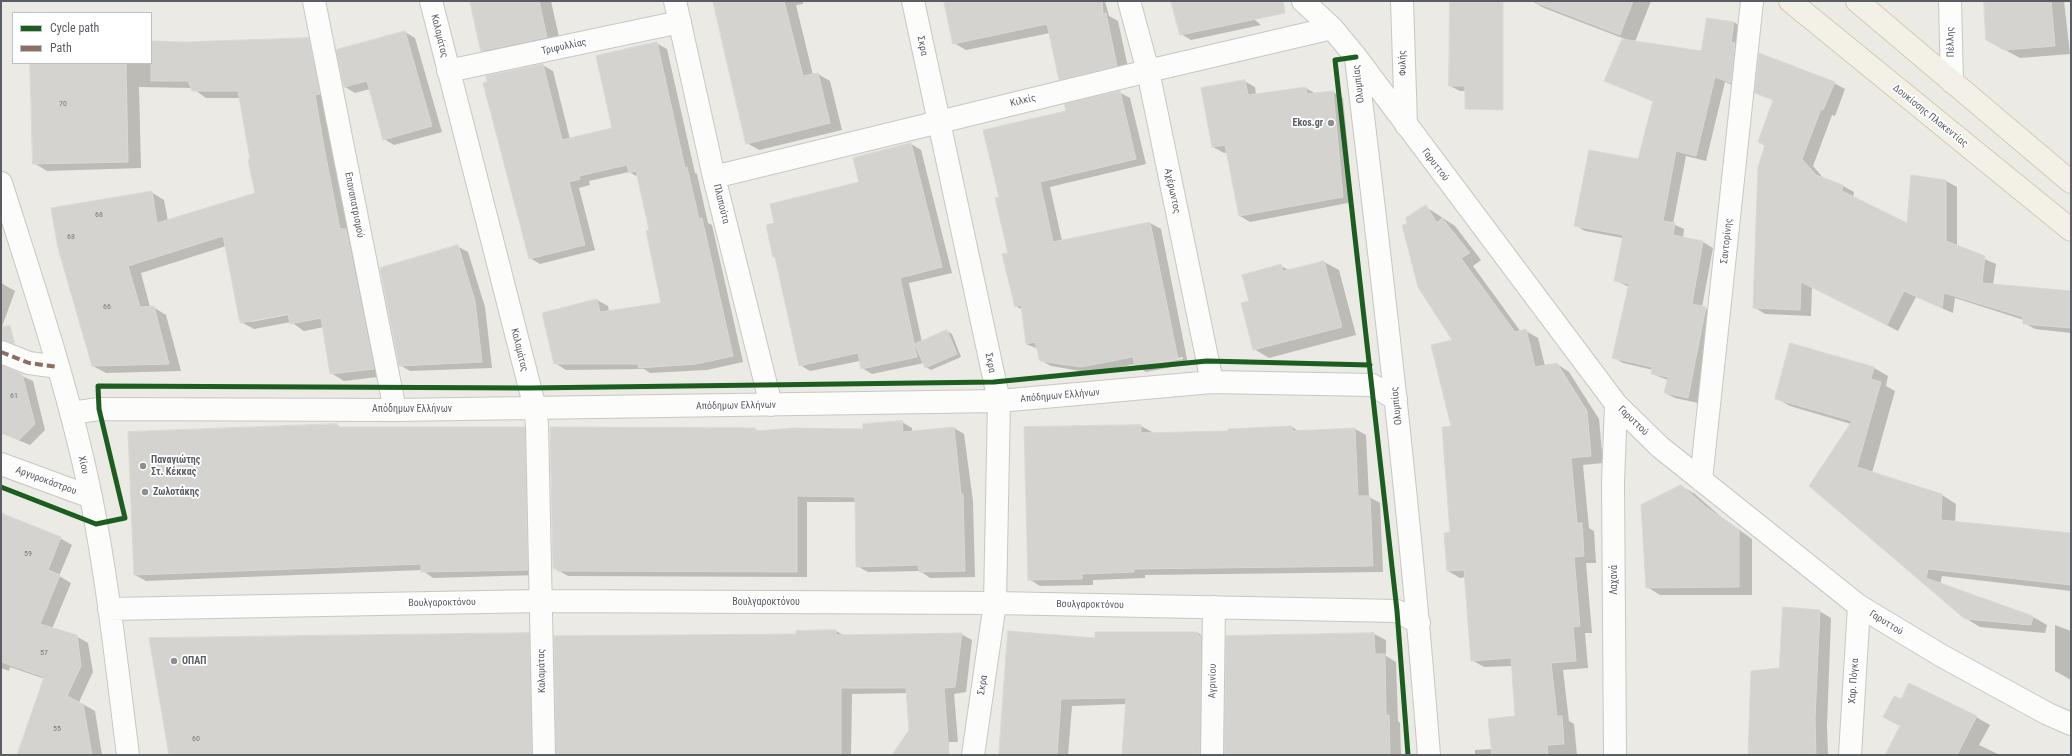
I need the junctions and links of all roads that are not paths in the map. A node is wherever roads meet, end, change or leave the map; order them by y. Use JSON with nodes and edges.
{"nodes":[{"id":1,"x":314,"y":1,"type":"edge"},
{"id":2,"x":431,"y":1,"type":"edge"},
{"id":3,"x":675,"y":1,"type":"edge"},
{"id":4,"x":913,"y":1,"type":"edge"},
{"id":5,"x":1129,"y":1,"type":"edge"},
{"id":6,"x":1303,"y":1,"type":"edge"},
{"id":7,"x":1402,"y":1,"type":"edge"},
{"id":8,"x":1752,"y":1,"type":"edge"},
{"id":9,"x":1790,"y":1,"type":"edge"},
{"id":10,"x":1857,"y":1,"type":"edge"},
{"id":11,"x":1950,"y":1,"type":"edge"},
{"id":12,"x":680,"y":22,"type":"junction"},
{"id":13,"x":1332,"y":28,"type":"junction"},
{"id":14,"x":1356,"y":57,"type":"junction"},
{"id":15,"x":448,"y":71,"type":"junction"},
{"id":16,"x":1148,"y":71,"type":"junction"},
{"id":17,"x":1952,"y":82,"type":"junction"},
{"id":18,"x":938,"y":122,"type":"junction"},
{"id":19,"x":1406,"y":125,"type":"junction"},
{"id":20,"x":714,"y":177,"type":"junction"},
{"id":21,"x":2071,"y":182,"type":"edge"},
{"id":22,"x":1,"y":183,"type":"edge"},
{"id":23,"x":2071,"y":230,"type":"edge"},
{"id":24,"x":1,"y":352,"type":"edge"},
{"id":25,"x":58,"y":367,"type":"junction"},
{"id":26,"x":1212,"y":382,"type":"junction"},
{"id":27,"x":1396,"y":399,"type":"junction"},
{"id":28,"x":999,"y":401,"type":"junction"},
{"id":29,"x":1616,"y":404,"type":"junction"},
{"id":30,"x":771,"y":405,"type":"junction"},
{"id":31,"x":534,"y":408,"type":"junction"},
{"id":32,"x":395,"y":410,"type":"junction"},
{"id":33,"x":71,"y":413,"type":"junction"},
{"id":34,"x":1,"y":464,"type":"edge"},
{"id":35,"x":1701,"y":480,"type":"junction"},
{"id":36,"x":91,"y":497,"type":"junction"},
{"id":37,"x":540,"y":601,"type":"junction"},
{"id":38,"x":995,"y":603,"type":"junction"},
{"id":39,"x":1860,"y":606,"type":"junction"},
{"id":40,"x":1214,"y":607,"type":"junction"},
{"id":41,"x":109,"y":609,"type":"junction"},
{"id":42,"x":1419,"y":623,"type":"junction"},
{"id":43,"x":2071,"y":724,"type":"edge"},
{"id":44,"x":128,"y":755,"type":"edge"},
{"id":45,"x":544,"y":755,"type":"edge"},
{"id":46,"x":973,"y":755,"type":"edge"},
{"id":47,"x":1212,"y":755,"type":"edge"},
{"id":48,"x":1429,"y":755,"type":"edge"},
{"id":49,"x":1616,"y":755,"type":"edge"},
{"id":50,"x":1850,"y":755,"type":"edge"}],
"edges":[{"from":1,"to":32,"type":"street","name":"Επαναπατρισμού"},
{"from":2,"to":15,"type":"street","name":"Καλαμάτας"},
{"from":3,"to":12,"type":"street","name":"Πλαπούτα"},
{"from":4,"to":18,"type":"street","name":"Σκρα"},
{"from":5,"to":16,"type":"street","name":"Αχέρωντος"},
{"from":6,"to":13,"type":"street","name":"Γαρυττού"},
{"from":7,"to":19,"type":"street","name":"Φυλής"},
{"from":8,"to":35,"type":"street","name":"Σαντορίνης"},
{"from":9,"to":23,"type":"main road","name":"Δουκίσσης Πλακεντίας"},
{"from":10,"to":17,"type":"main road"},
{"from":11,"to":17,"type":"street","name":"Πέλλης"},
{"from":12,"to":15,"type":"street","name":"Τριφυλλίας"},
{"from":12,"to":20,"type":"street","name":"Πλαπούτα"},
{"from":13,"to":14,"type":"street","name":"Γαρυττού"},
{"from":13,"to":16,"type":"street","name":"Κιλκίς"},
{"from":14,"to":19,"type":"street","name":"Γαρυττού"},
{"from":14,"to":27,"type":"street","name":"Ολυμπίας"},
{"from":15,"to":31,"type":"street","name":"Καλαμάτας"},
{"from":16,"to":18,"type":"street","name":"Κιλκίς"},
{"from":16,"to":26,"type":"street","name":"Αχέρωντος"},
{"from":17,"to":21,"type":"main road"},
{"from":18,"to":20,"type":"street","name":"Κιλκίς"},
{"from":18,"to":28,"type":"street","name":"Σκρα"},
{"from":19,"to":29,"type":"street","name":"Γαρυττού"},
{"from":20,"to":30,"type":"street","name":"Πλαπούτα"},
{"from":22,"to":25,"type":"street","name":"Χίου"},
{"from":24,"to":25,"type":"street"},
{"from":25,"to":33,"type":"street","name":"Χίου"},
{"from":26,"to":27,"type":"street","name":"Απόδημων Ελλήνων"},
{"from":26,"to":28,"type":"street","name":"Απόδημων Ελλήνων"},
{"from":27,"to":42,"type":"street","name":"Ολυμπίας"},
{"from":28,"to":30,"type":"street","name":"Απόδημων Ελλήνων"},
{"from":28,"to":38,"type":"street","name":"Σκρα"},
{"from":29,"to":35,"type":"street","name":"Γαρυττού"},
{"from":29,"to":49,"type":"street","name":"Λαχανά"},
{"from":30,"to":31,"type":"street","name":"Απόδημων Ελλήνων"},
{"from":31,"to":32,"type":"street","name":"Απόδημων Ελλήνων"},
{"from":31,"to":37,"type":"street","name":"Καλαμάτας"},
{"from":32,"to":33,"type":"street","name":"Απόδημων Ελλήνων"},
{"from":33,"to":36,"type":"street","name":"Χίου"},
{"from":34,"to":36,"type":"street","name":"Αργυροκάστρου"},
{"from":35,"to":39,"type":"street","name":"Γαρυττού"},
{"from":36,"to":41,"type":"street","name":"Χίου"},
{"from":37,"to":38,"type":"street","name":"Βουλγαροκτόνου"},
{"from":37,"to":41,"type":"street","name":"Βουλγαροκτόνου"},
{"from":37,"to":45,"type":"street","name":"Καλαμάτας"},
{"from":38,"to":40,"type":"street","name":"Βουλγαροκτόνου"},
{"from":38,"to":46,"type":"street","name":"Σκρα"},
{"from":39,"to":43,"type":"street","name":"Γαρυττού"},
{"from":39,"to":50,"type":"street","name":"Χαρ. Πόγκα"},
{"from":40,"to":42,"type":"street","name":"Βουλγαροκτόνου"},
{"from":40,"to":47,"type":"street","name":"Αγρινίου"},
{"from":41,"to":44,"type":"street","name":"Χίου"},
{"from":42,"to":48,"type":"street","name":"Ολυμπίας"}]}
